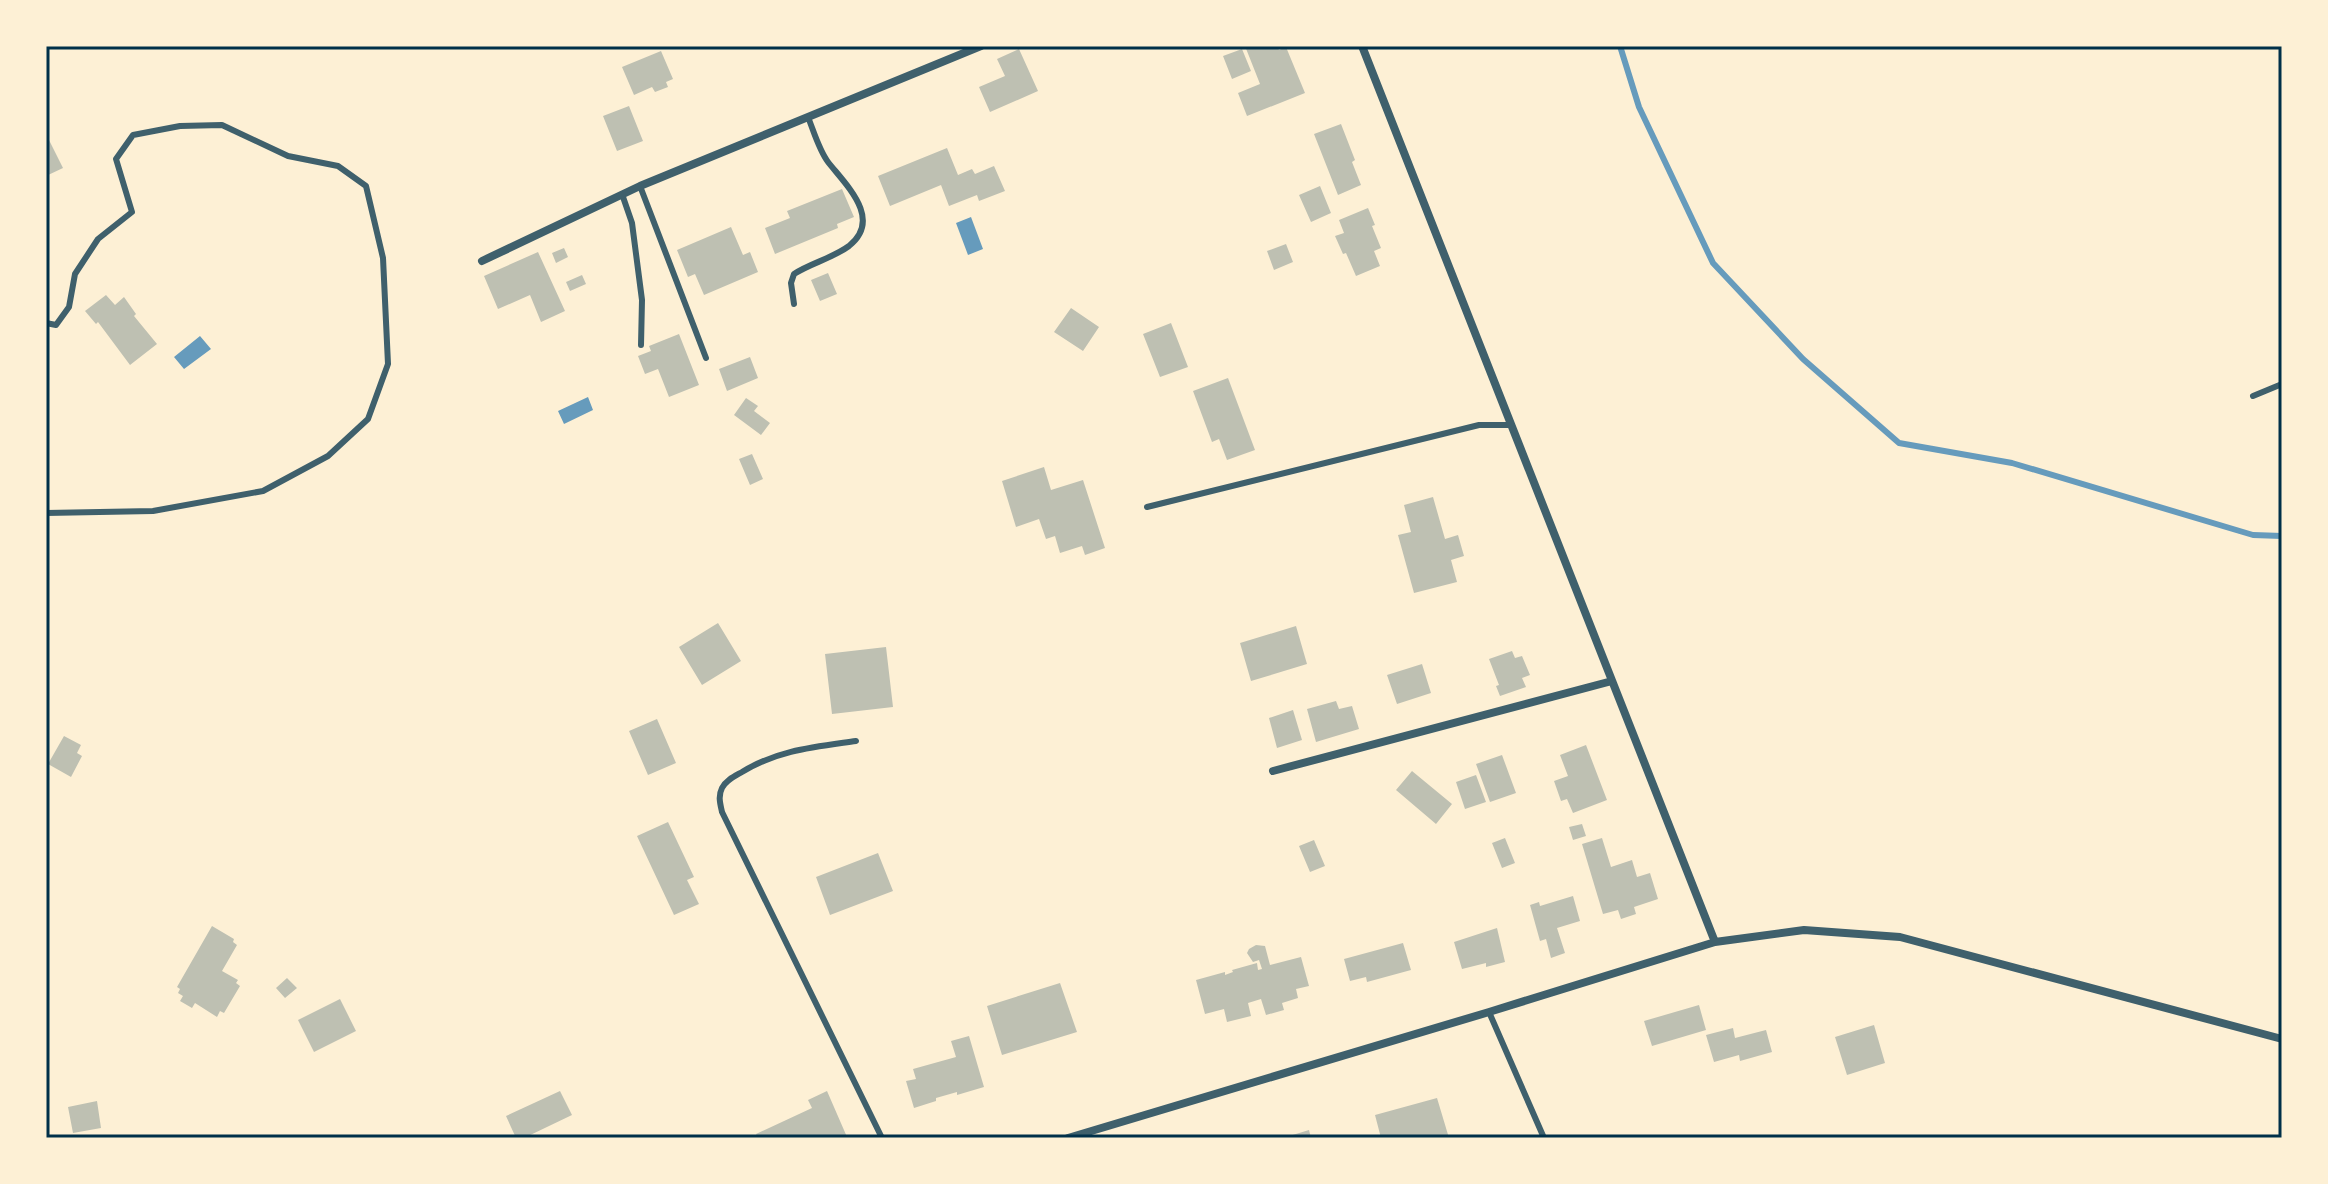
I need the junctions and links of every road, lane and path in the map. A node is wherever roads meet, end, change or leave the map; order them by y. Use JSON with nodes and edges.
{"nodes":[{"id":1,"x":981,"y":46,"type":"edge"},
{"id":2,"x":1362,"y":46,"type":"edge"},
{"id":3,"x":808,"y":117,"type":"junction"},
{"id":4,"x":640,"y":186,"type":"junction"},
{"id":5,"x":622,"y":194,"type":"junction"},
{"id":6,"x":482,"y":261,"type":"dead end"},
{"id":7,"x":794,"y":304,"type":"dead end"},
{"id":8,"x":46,"y":323,"type":"edge"},
{"id":9,"x":641,"y":345,"type":"dead end"},
{"id":10,"x":706,"y":358,"type":"dead end"},
{"id":11,"x":2282,"y":384,"type":"edge"},
{"id":12,"x":2253,"y":396,"type":"dead end"},
{"id":13,"x":1511,"y":425,"type":"junction"},
{"id":14,"x":1147,"y":507,"type":"dead end"},
{"id":15,"x":46,"y":513,"type":"edge"},
{"id":16,"x":1612,"y":681,"type":"junction"},
{"id":17,"x":856,"y":741,"type":"dead end"},
{"id":18,"x":1273,"y":771,"type":"dead end"},
{"id":19,"x":1715,"y":942,"type":"junction"},
{"id":20,"x":1489,"y":1012,"type":"junction"},
{"id":21,"x":2282,"y":1039,"type":"edge"},
{"id":22,"x":882,"y":1138,"type":"edge"},
{"id":23,"x":1068,"y":1138,"type":"edge"},
{"id":24,"x":1544,"y":1138,"type":"edge"}],
"edges":[{"from":1,"to":3,"type":"street"},
{"from":2,"to":13,"type":"street"},
{"from":3,"to":4,"type":"street"},
{"from":3,"to":7,"type":"lane"},
{"from":4,"to":5,"type":"street"},
{"from":4,"to":10,"type":"lane"},
{"from":5,"to":6,"type":"street"},
{"from":5,"to":9,"type":"lane"},
{"from":8,"to":15,"type":"lane"},
{"from":11,"to":12,"type":"lane"},
{"from":13,"to":14,"type":"lane"},
{"from":13,"to":16,"type":"street"},
{"from":16,"to":18,"type":"street"},
{"from":16,"to":19,"type":"street"},
{"from":17,"to":22,"type":"lane"},
{"from":19,"to":20,"type":"street"},
{"from":19,"to":21,"type":"street"},
{"from":20,"to":23,"type":"street"},
{"from":20,"to":24,"type":"lane"}]}
